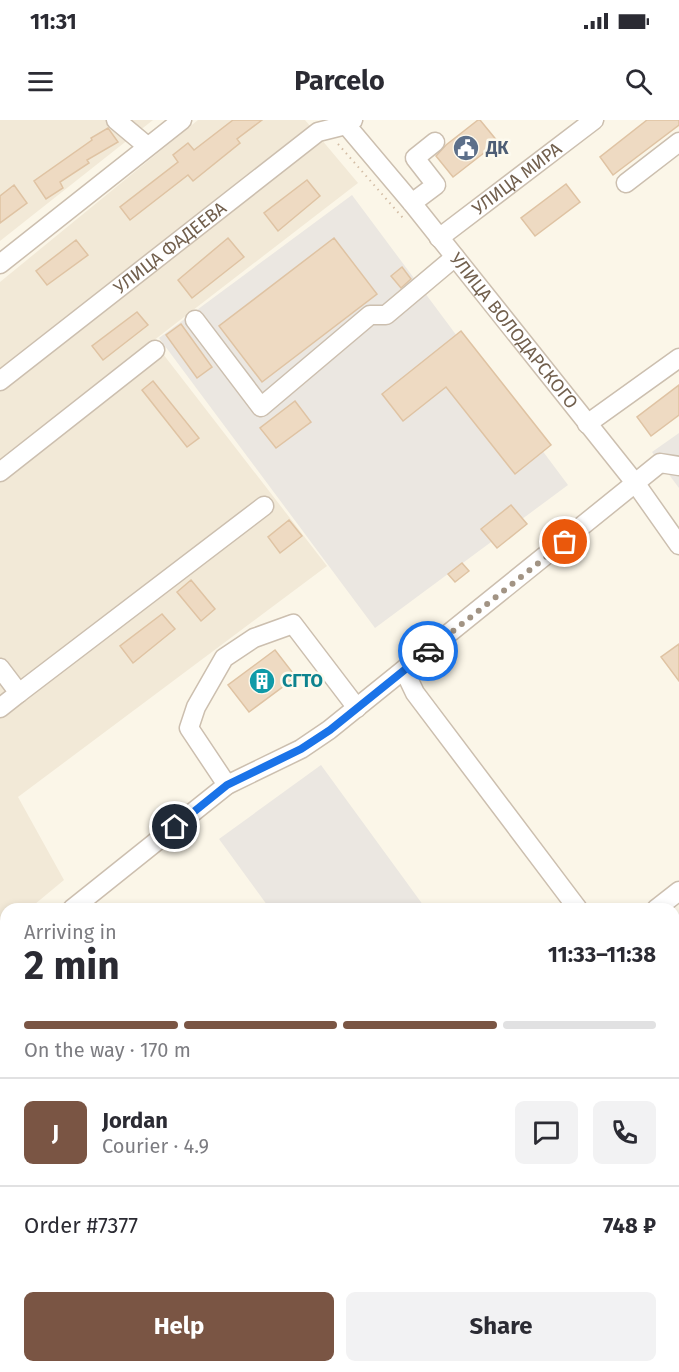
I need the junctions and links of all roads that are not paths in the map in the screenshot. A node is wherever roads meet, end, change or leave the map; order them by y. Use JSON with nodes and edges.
{"nodes":[{"id":1,"x":116,"y":120,"type":"edge"},
{"id":2,"x":182,"y":120,"type":"edge"},
{"id":3,"x":594,"y":120,"type":"edge"},
{"id":4,"x":347,"y":122,"type":"edge"},
{"id":5,"x":435,"y":142,"type":"dead end"},
{"id":6,"x":679,"y":142,"type":"edge"},
{"id":7,"x":147,"y":147,"type":"junction"},
{"id":8,"x":415,"y":158,"type":"junction"},
{"id":9,"x":390,"y":177,"type":"junction"},
{"id":10,"x":627,"y":183,"type":"dead end"},
{"id":11,"x":412,"y":203,"type":"junction"},
{"id":12,"x":439,"y":238,"type":"junction"},
{"id":13,"x":454,"y":257,"type":"junction"},
{"id":14,"x":0,"y":264,"type":"edge"},
{"id":15,"x":195,"y":320,"type":"dead end"},
{"id":16,"x":154,"y":350,"type":"dead end"},
{"id":17,"x":679,"y":358,"type":"edge"},
{"id":18,"x":0,"y":381,"type":"edge"},
{"id":19,"x":587,"y":424,"type":"junction"},
{"id":20,"x":679,"y":466,"type":"edge"},
{"id":21,"x":0,"y":472,"type":"edge"},
{"id":22,"x":636,"y":484,"type":"junction"},
{"id":23,"x":264,"y":506,"type":"dead end"},
{"id":24,"x":679,"y":545,"type":"edge"},
{"id":25,"x":0,"y":668,"type":"edge"},
{"id":26,"x":404,"y":670,"type":"junction"},
{"id":27,"x":20,"y":693,"type":"junction"},
{"id":28,"x":0,"y":708,"type":"edge"},
{"id":29,"x":357,"y":708,"type":"junction"},
{"id":30,"x":227,"y":785,"type":"junction"},
{"id":31,"x":679,"y":891,"type":"edge"},
{"id":32,"x":80,"y":903,"type":"edge"},
{"id":33,"x":573,"y":903,"type":"edge"},
{"id":34,"x":664,"y":903,"type":"edge"}],
"edges":[{"from":1,"to":7,"type":"street"},
{"from":2,"to":7,"type":"street"},
{"from":3,"to":12,"type":"street","name":"УЛИЦА МИРА"},
{"from":4,"to":9,"type":"street","name":"УЛИЦА ВОЛОДАРСКОГО"},
{"from":4,"to":18,"type":"street","name":"УЛИЦА ФАДЕЕВА"},
{"from":5,"to":8,"type":"street"},
{"from":6,"to":10,"type":"street"},
{"from":7,"to":14,"type":"street"},
{"from":8,"to":9,"type":"street"},
{"from":8,"to":11,"type":"street"},
{"from":9,"to":11,"type":"street","name":"УЛИЦА ВОЛОДАРСКОГО"},
{"from":11,"to":12,"type":"street","name":"УЛИЦА ВОЛОДАРСКОГО"},
{"from":12,"to":13,"type":"street","name":"УЛИЦА ВОЛОДАРСКОГО"},
{"from":13,"to":15,"type":"street"},
{"from":13,"to":19,"type":"street","name":"УЛИЦА ВОЛОДАРСКОГО"},
{"from":16,"to":21,"type":"street"},
{"from":17,"to":19,"type":"street"},
{"from":19,"to":22,"type":"street","name":"УЛИЦА ВОЛОДАРСКОГО"},
{"from":20,"to":22,"type":"street"},
{"from":22,"to":24,"type":"street","name":"УЛИЦА ВОЛОДАРСКОГО"},
{"from":22,"to":26,"type":"street"},
{"from":23,"to":27,"type":"street"},
{"from":25,"to":27,"type":"street"},
{"from":26,"to":29,"type":"street"},
{"from":26,"to":33,"type":"street"},
{"from":27,"to":28,"type":"street"},
{"from":29,"to":30,"type":"street"},
{"from":29,"to":30,"type":"street"},
{"from":30,"to":32,"type":"street"},
{"from":31,"to":34,"type":"street"}]}
